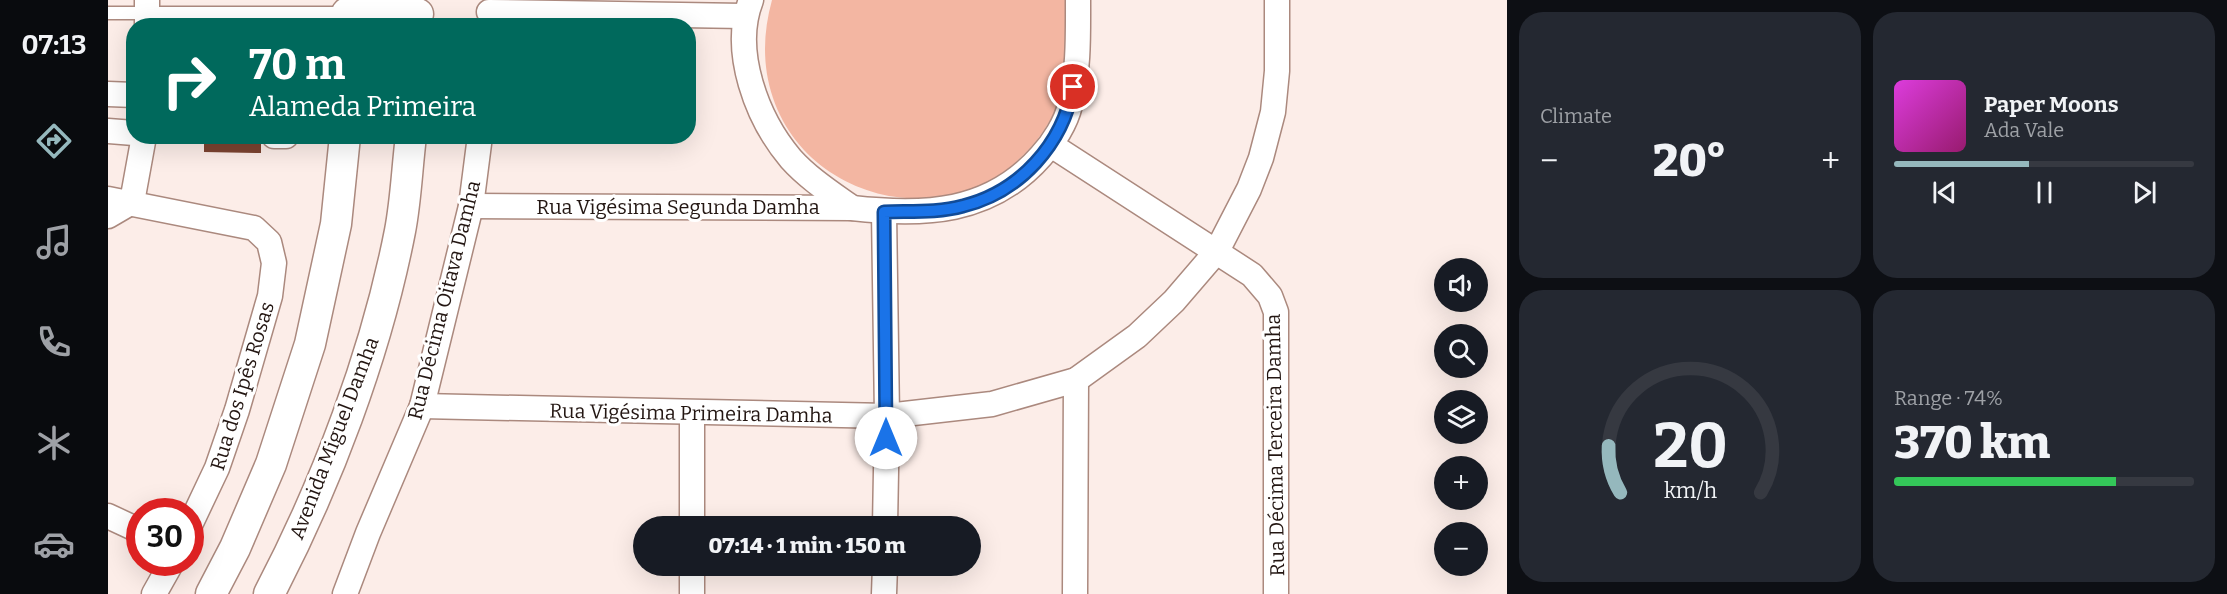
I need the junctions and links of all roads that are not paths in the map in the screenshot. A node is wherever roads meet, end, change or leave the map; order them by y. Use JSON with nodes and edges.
{"nodes":[{"id":1,"x":1078,"y":0,"type":"edge"},
{"id":2,"x":1277,"y":0,"type":"edge"},
{"id":3,"x":748,"y":8,"type":"edge"},
{"id":4,"x":108,"y":13,"type":"edge"},
{"id":5,"x":147,"y":13,"type":"edge"},
{"id":6,"x":347,"y":13,"type":"edge"},
{"id":7,"x":417,"y":13,"type":"edge"},
{"id":8,"x":489,"y":13,"type":"edge"},
{"id":9,"x":108,"y":94,"type":"edge"},
{"id":10,"x":126,"y":95,"type":"edge"},
{"id":11,"x":108,"y":131,"type":"edge"},
{"id":12,"x":126,"y":132,"type":"edge"},
{"id":13,"x":143,"y":144,"type":"edge"},
{"id":14,"x":344,"y":144,"type":"edge"},
{"id":15,"x":410,"y":144,"type":"edge"},
{"id":16,"x":479,"y":144,"type":"edge"},
{"id":17,"x":1051,"y":145,"type":"junction"},
{"id":18,"x":108,"y":199,"type":"edge"},
{"id":19,"x":132,"y":202,"type":"junction"},
{"id":20,"x":471,"y":206,"type":"junction"},
{"id":21,"x":852,"y":208,"type":"junction"},
{"id":22,"x":884,"y":212,"type":"junction"},
{"id":23,"x":108,"y":216,"type":"edge"},
{"id":24,"x":1217,"y":251,"type":"junction"},
{"id":25,"x":1076,"y":380,"type":"junction"},
{"id":26,"x":422,"y":406,"type":"junction"},
{"id":27,"x":692,"y":414,"type":"junction"},
{"id":28,"x":887,"y":416,"type":"junction"},
{"id":29,"x":203,"y":498,"type":"edge"},
{"id":30,"x":108,"y":516,"type":"edge"},
{"id":31,"x":692,"y":516,"type":"edge"},
{"id":32,"x":885,"y":516,"type":"edge"},
{"id":33,"x":126,"y":524,"type":"edge"},
{"id":34,"x":164,"y":576,"type":"edge"},
{"id":35,"x":692,"y":576,"type":"edge"},
{"id":36,"x":885,"y":576,"type":"edge"},
{"id":37,"x":154,"y":594,"type":"edge"},
{"id":38,"x":211,"y":594,"type":"edge"},
{"id":39,"x":269,"y":594,"type":"edge"},
{"id":40,"x":345,"y":594,"type":"edge"},
{"id":41,"x":692,"y":594,"type":"edge"},
{"id":42,"x":884,"y":594,"type":"edge"},
{"id":43,"x":1075,"y":594,"type":"edge"},
{"id":44,"x":1276,"y":594,"type":"edge"}],
"edges":[{"from":1,"to":17,"type":"street","name":"Rua Vigésima Segunda Damha"},
{"from":2,"to":24,"type":"street","name":"Rua Vigésima Primeira Damha"},
{"from":3,"to":8,"type":"street"},
{"from":3,"to":21,"type":"street"},
{"from":4,"to":5,"type":"lane"},
{"from":5,"to":6,"type":"lane"},
{"from":6,"to":7,"type":"street"},
{"from":9,"to":10,"type":"street"},
{"from":11,"to":12,"type":"street"},
{"from":13,"to":19,"type":"street"},
{"from":14,"to":38,"type":"street"},
{"from":15,"to":39,"type":"street","name":"Avenida Miguel Damha"},
{"from":16,"to":20,"type":"street","name":"Rua Décima Oitava Damha"},
{"from":17,"to":22,"type":"street","name":"Rua Vigésima Segunda Damha"},
{"from":17,"to":24,"type":"street"},
{"from":18,"to":19,"type":"street"},
{"from":19,"to":23,"type":"street"},
{"from":19,"to":29,"type":"street","name":"Rua dos Ipês Rosas"},
{"from":20,"to":21,"type":"street","name":"Rua Vigésima Segunda Damha"},
{"from":20,"to":26,"type":"street","name":"Rua Décima Oitava Damha"},
{"from":21,"to":22,"type":"street","name":"Rua Vigésima Segunda Damha"},
{"from":22,"to":28,"type":"street"},
{"from":24,"to":25,"type":"street","name":"Rua Vigésima Primeira Damha"},
{"from":24,"to":44,"type":"street","name":"Rua Décima Terceira Damha"},
{"from":25,"to":28,"type":"street","name":"Rua Vigésima Primeira Damha"},
{"from":25,"to":43,"type":"street"},
{"from":26,"to":27,"type":"street","name":"Rua Vigésima Primeira Damha"},
{"from":26,"to":40,"type":"street","name":"Rua Décima Oitava Damha"},
{"from":27,"to":28,"type":"street","name":"Rua Vigésima Primeira Damha"},
{"from":27,"to":31,"type":"street"},
{"from":28,"to":32,"type":"street"},
{"from":30,"to":33,"type":"street"},
{"from":34,"to":37,"type":"street"},
{"from":35,"to":41,"type":"street"},
{"from":36,"to":42,"type":"street"}]}
